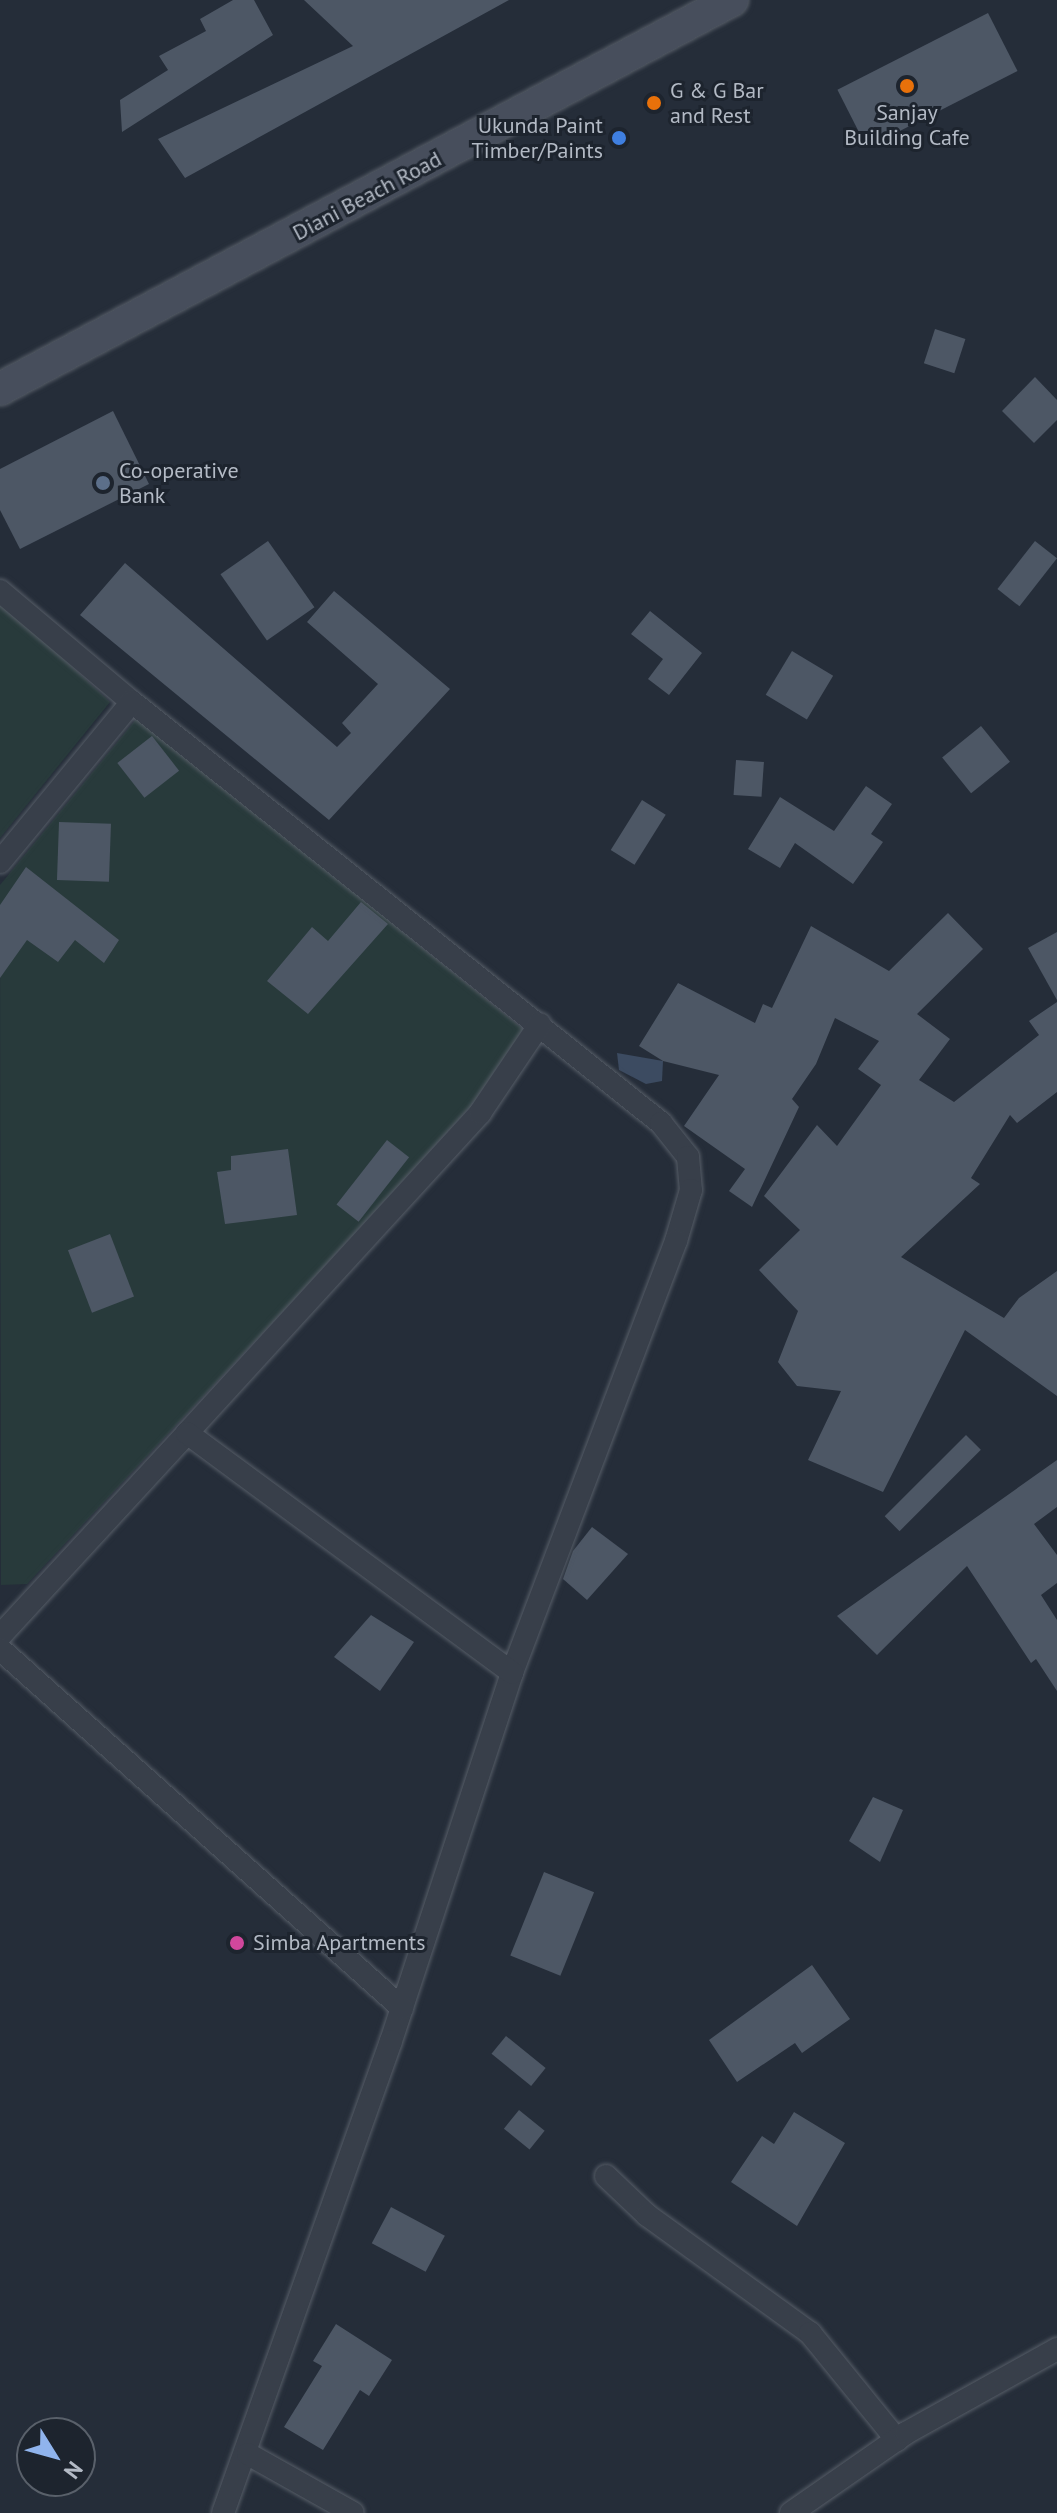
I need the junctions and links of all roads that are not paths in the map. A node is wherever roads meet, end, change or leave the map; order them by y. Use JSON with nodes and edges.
{"nodes":[{"id":1,"x":732,"y":0,"type":"edge"},
{"id":2,"x":4,"y":381,"type":"edge"},
{"id":3,"x":0,"y":591,"type":"edge"},
{"id":4,"x":132,"y":702,"type":"junction"},
{"id":5,"x":0,"y":862,"type":"edge"},
{"id":6,"x":540,"y":1024,"type":"junction"},
{"id":7,"x":187,"y":1433,"type":"junction"},
{"id":8,"x":0,"y":1636,"type":"edge"},
{"id":9,"x":0,"y":1649,"type":"edge"},
{"id":10,"x":512,"y":1673,"type":"junction"},
{"id":11,"x":402,"y":2008,"type":"junction"},
{"id":12,"x":606,"y":2176,"type":"dead end"},
{"id":13,"x":1057,"y":2349,"type":"edge"},
{"id":14,"x":897,"y":2440,"type":"junction"},
{"id":15,"x":248,"y":2454,"type":"junction"},
{"id":16,"x":223,"y":2513,"type":"edge"},
{"id":17,"x":353,"y":2513,"type":"edge"},
{"id":18,"x":791,"y":2513,"type":"edge"}],
"edges":[{"from":1,"to":2,"type":"main road","name":"Diani Beach Road"},
{"from":3,"to":4,"type":"street"},
{"from":4,"to":5,"type":"street"},
{"from":4,"to":6,"type":"street"},
{"from":6,"to":7,"type":"street"},
{"from":6,"to":10,"type":"street"},
{"from":7,"to":8,"type":"street"},
{"from":7,"to":10,"type":"street"},
{"from":9,"to":11,"type":"street"},
{"from":10,"to":11,"type":"street"},
{"from":11,"to":15,"type":"street"},
{"from":12,"to":14,"type":"street"},
{"from":13,"to":14,"type":"street"},
{"from":14,"to":18,"type":"street"},
{"from":15,"to":16,"type":"street"},
{"from":15,"to":17,"type":"street"}]}
